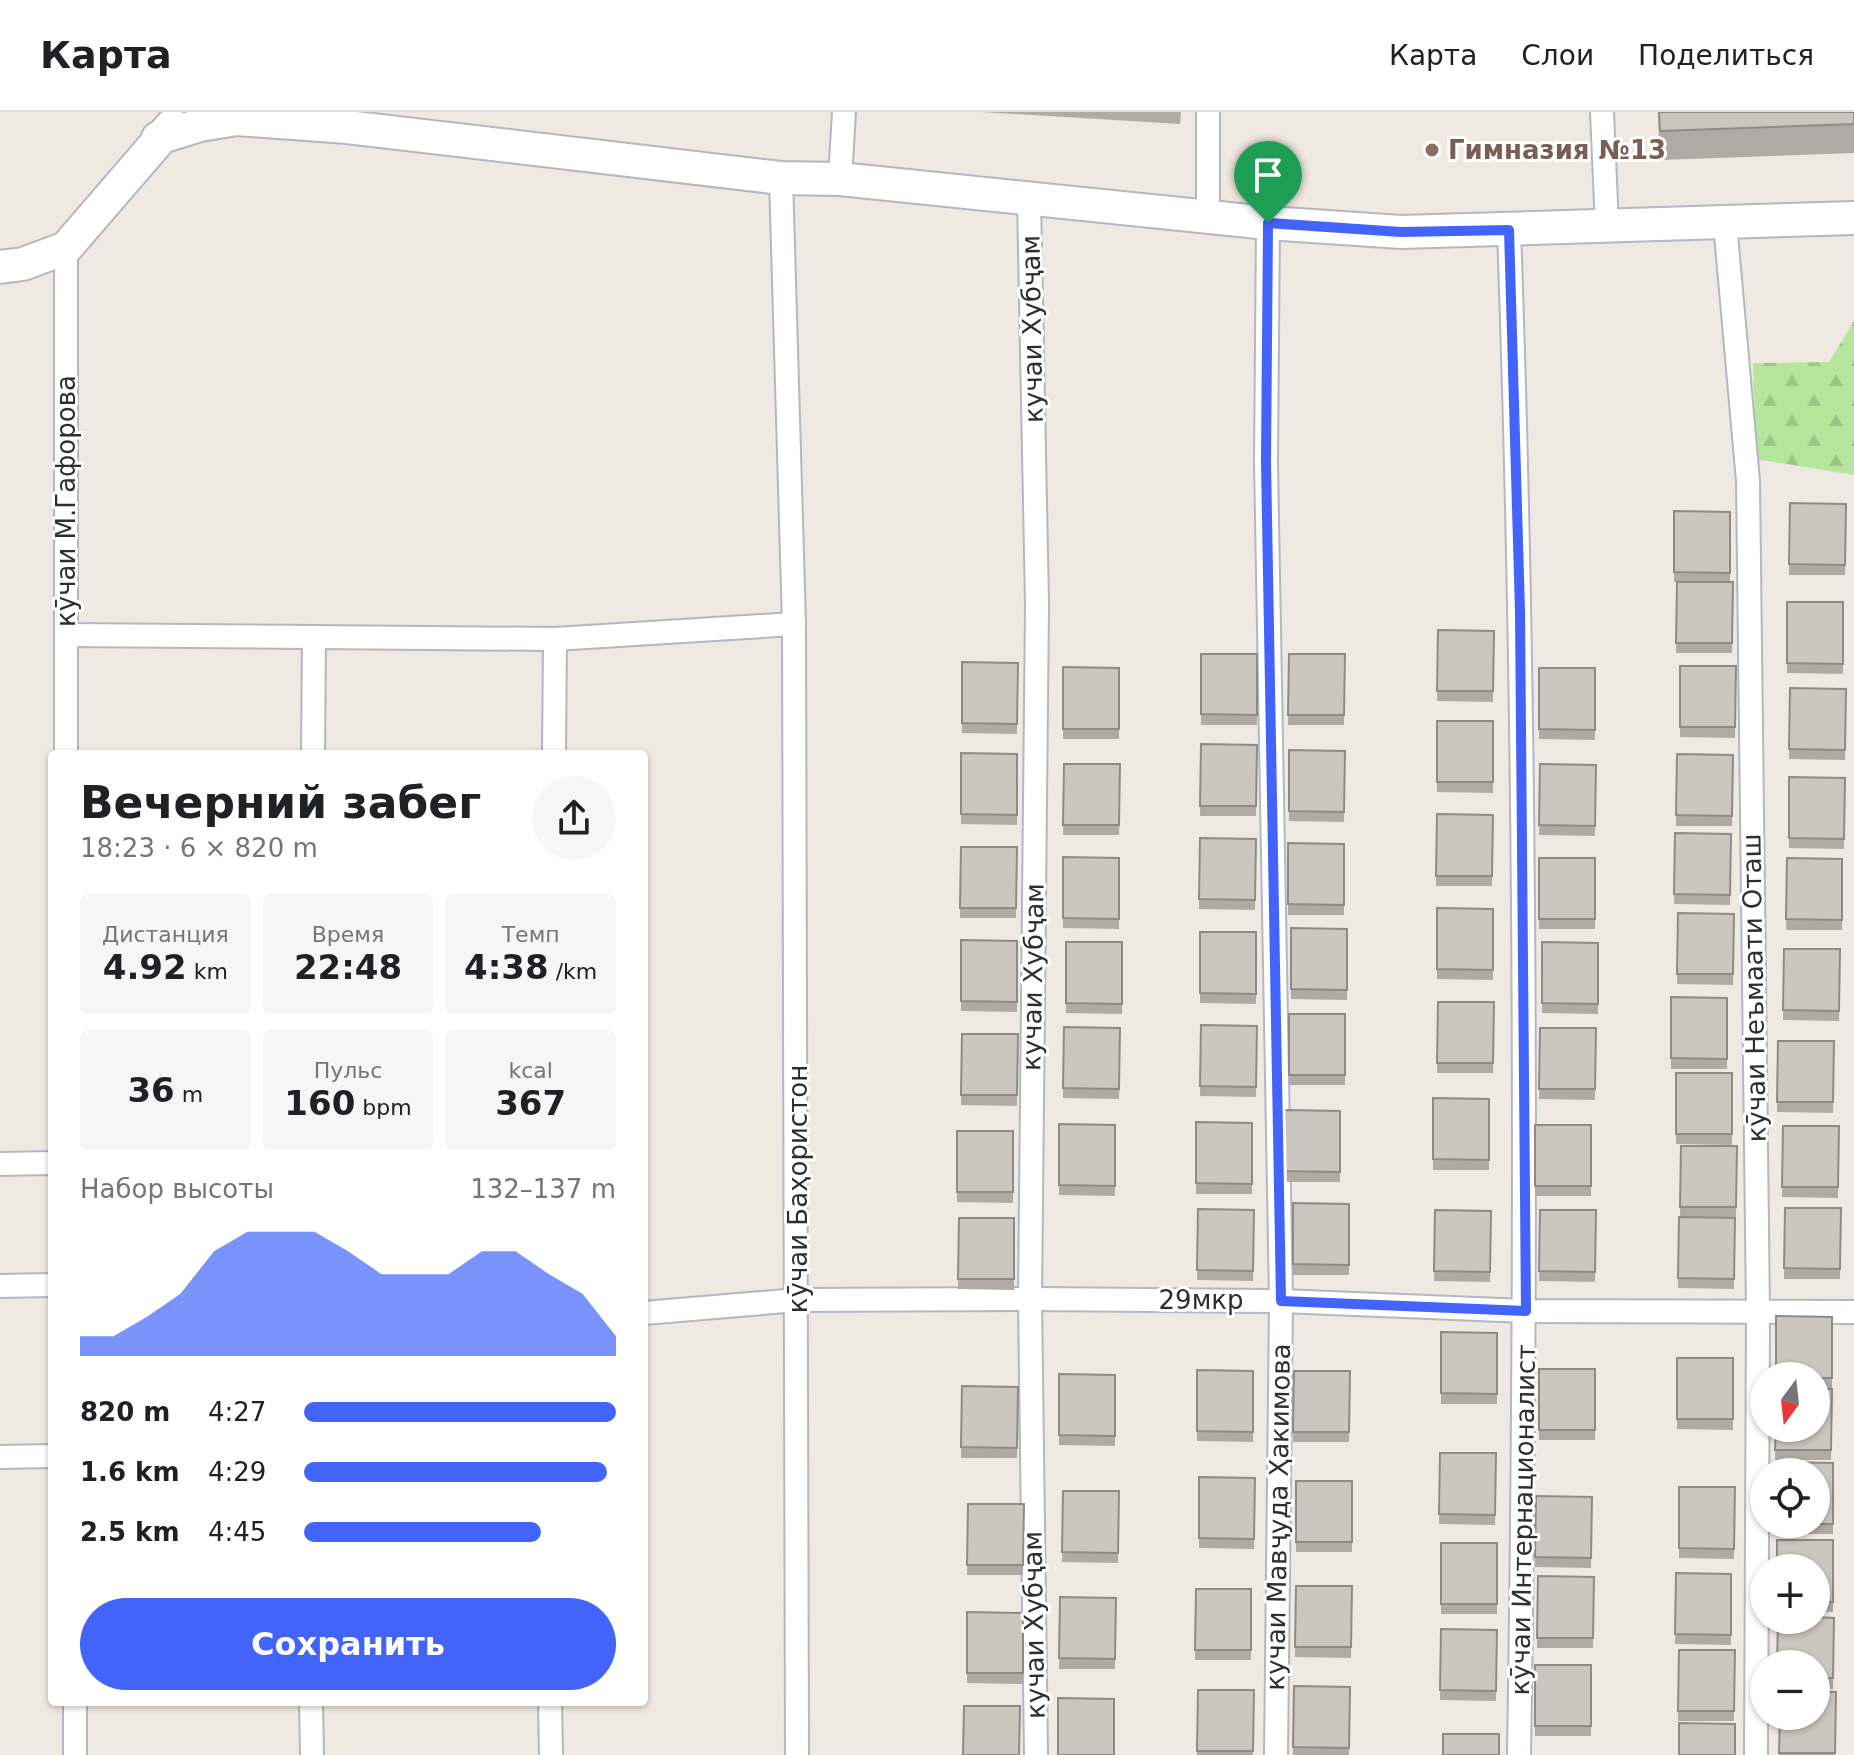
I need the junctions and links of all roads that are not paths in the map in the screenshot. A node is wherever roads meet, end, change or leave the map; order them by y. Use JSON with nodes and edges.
{"nodes":[{"id":1,"x":186,"y":112,"type":"edge"},
{"id":2,"x":844,"y":112,"type":"edge"},
{"id":3,"x":1208,"y":112,"type":"edge"},
{"id":4,"x":1602,"y":112,"type":"edge"},
{"id":5,"x":235,"y":116,"type":"edge"},
{"id":6,"x":160,"y":125,"type":"edge"},
{"id":7,"x":781,"y":178,"type":"junction"},
{"id":8,"x":840,"y":179,"type":"junction"},
{"id":9,"x":1029,"y":199,"type":"junction"},
{"id":10,"x":1208,"y":217,"type":"junction"},
{"id":11,"x":1854,"y":218,"type":"edge"},
{"id":12,"x":1268,"y":223,"type":"junction"},
{"id":13,"x":1725,"y":223,"type":"junction"},
{"id":14,"x":1607,"y":226,"type":"junction"},
{"id":15,"x":1509,"y":230,"type":"junction"},
{"id":16,"x":66,"y":248,"type":"junction"},
{"id":17,"x":0,"y":267,"type":"edge"},
{"id":18,"x":794,"y":624,"type":"junction"},
{"id":19,"x":66,"y":635,"type":"junction"},
{"id":20,"x":314,"y":637,"type":"junction"},
{"id":21,"x":555,"y":639,"type":"junction"},
{"id":22,"x":66,"y":750,"type":"edge"},
{"id":23,"x":313,"y":750,"type":"edge"},
{"id":24,"x":554,"y":750,"type":"edge"},
{"id":25,"x":48,"y":1163,"type":"edge"},
{"id":26,"x":0,"y":1164,"type":"edge"},
{"id":27,"x":48,"y":1285,"type":"edge"},
{"id":28,"x":0,"y":1286,"type":"edge"},
{"id":29,"x":1030,"y":1299,"type":"junction"},
{"id":30,"x":798,"y":1300,"type":"junction"},
{"id":31,"x":1281,"y":1301,"type":"junction"},
{"id":32,"x":1526,"y":1311,"type":"junction"},
{"id":33,"x":1854,"y":1312,"type":"edge"},
{"id":34,"x":648,"y":1313,"type":"edge"},
{"id":35,"x":1758,"y":1313,"type":"junction"},
{"id":36,"x":48,"y":1456,"type":"edge"},
{"id":37,"x":0,"y":1457,"type":"edge"},
{"id":38,"x":75,"y":1706,"type":"edge"},
{"id":39,"x":311,"y":1706,"type":"edge"},
{"id":40,"x":550,"y":1706,"type":"edge"},
{"id":41,"x":75,"y":1755,"type":"edge"},
{"id":42,"x":312,"y":1755,"type":"edge"},
{"id":43,"x":551,"y":1755,"type":"edge"},
{"id":44,"x":797,"y":1755,"type":"edge"},
{"id":45,"x":1036,"y":1755,"type":"edge"},
{"id":46,"x":1276,"y":1755,"type":"edge"},
{"id":47,"x":1519,"y":1755,"type":"edge"},
{"id":48,"x":1756,"y":1755,"type":"edge"}],
"edges":[{"from":1,"to":6,"type":"main road"},
{"from":2,"to":8,"type":"street"},
{"from":3,"to":10,"type":"street"},
{"from":4,"to":14,"type":"street"},
{"from":5,"to":6,"type":"main road"},
{"from":5,"to":7,"type":"main road"},
{"from":6,"to":16,"type":"main road"},
{"from":7,"to":8,"type":"main road"},
{"from":7,"to":18,"type":"street","name":"кӯчаи Баҳористон"},
{"from":8,"to":9,"type":"main road"},
{"from":9,"to":10,"type":"main road"},
{"from":9,"to":29,"type":"street","name":"кучаи Хубҷам"},
{"from":10,"to":12,"type":"main road"},
{"from":11,"to":13,"type":"main road"},
{"from":12,"to":15,"type":"main road"},
{"from":12,"to":31,"type":"street","name":"кучаи Мавҷуда Ҳакимова"},
{"from":13,"to":14,"type":"main road"},
{"from":13,"to":35,"type":"street","name":"кӯчаи Неъмаати Оташ"},
{"from":14,"to":15,"type":"main road"},
{"from":15,"to":32,"type":"street","name":"кӯчаи Интернационалист"},
{"from":16,"to":17,"type":"main road"},
{"from":16,"to":19,"type":"street","name":"кӯчаи М.Гафорова"},
{"from":18,"to":21,"type":"street"},
{"from":18,"to":30,"type":"street","name":"кӯчаи Баҳористон"},
{"from":19,"to":20,"type":"street"},
{"from":19,"to":22,"type":"street","name":"кӯчаи М.Гафорова"},
{"from":20,"to":21,"type":"street"},
{"from":20,"to":23,"type":"street"},
{"from":21,"to":24,"type":"street"},
{"from":25,"to":26,"type":"street"},
{"from":27,"to":28,"type":"street"},
{"from":29,"to":30,"type":"street","name":"29мкр"},
{"from":29,"to":31,"type":"street","name":"29мкр"},
{"from":29,"to":45,"type":"street","name":"кучаи Хубҷам"},
{"from":30,"to":34,"type":"street","name":"29мкр"},
{"from":30,"to":44,"type":"street","name":"кӯчаи Баҳористон"},
{"from":31,"to":32,"type":"street","name":"29мкр"},
{"from":31,"to":46,"type":"street","name":"кучаи Мавҷуда Ҳакимова"},
{"from":32,"to":35,"type":"street","name":"29мкр"},
{"from":32,"to":47,"type":"street","name":"кӯчаи Интернационалист"},
{"from":33,"to":35,"type":"street","name":"29мкр"},
{"from":35,"to":48,"type":"street","name":"кӯчаи Неъмаати Оташ"},
{"from":36,"to":37,"type":"street"},
{"from":38,"to":41,"type":"street"},
{"from":39,"to":42,"type":"street"},
{"from":40,"to":43,"type":"street"}]}
